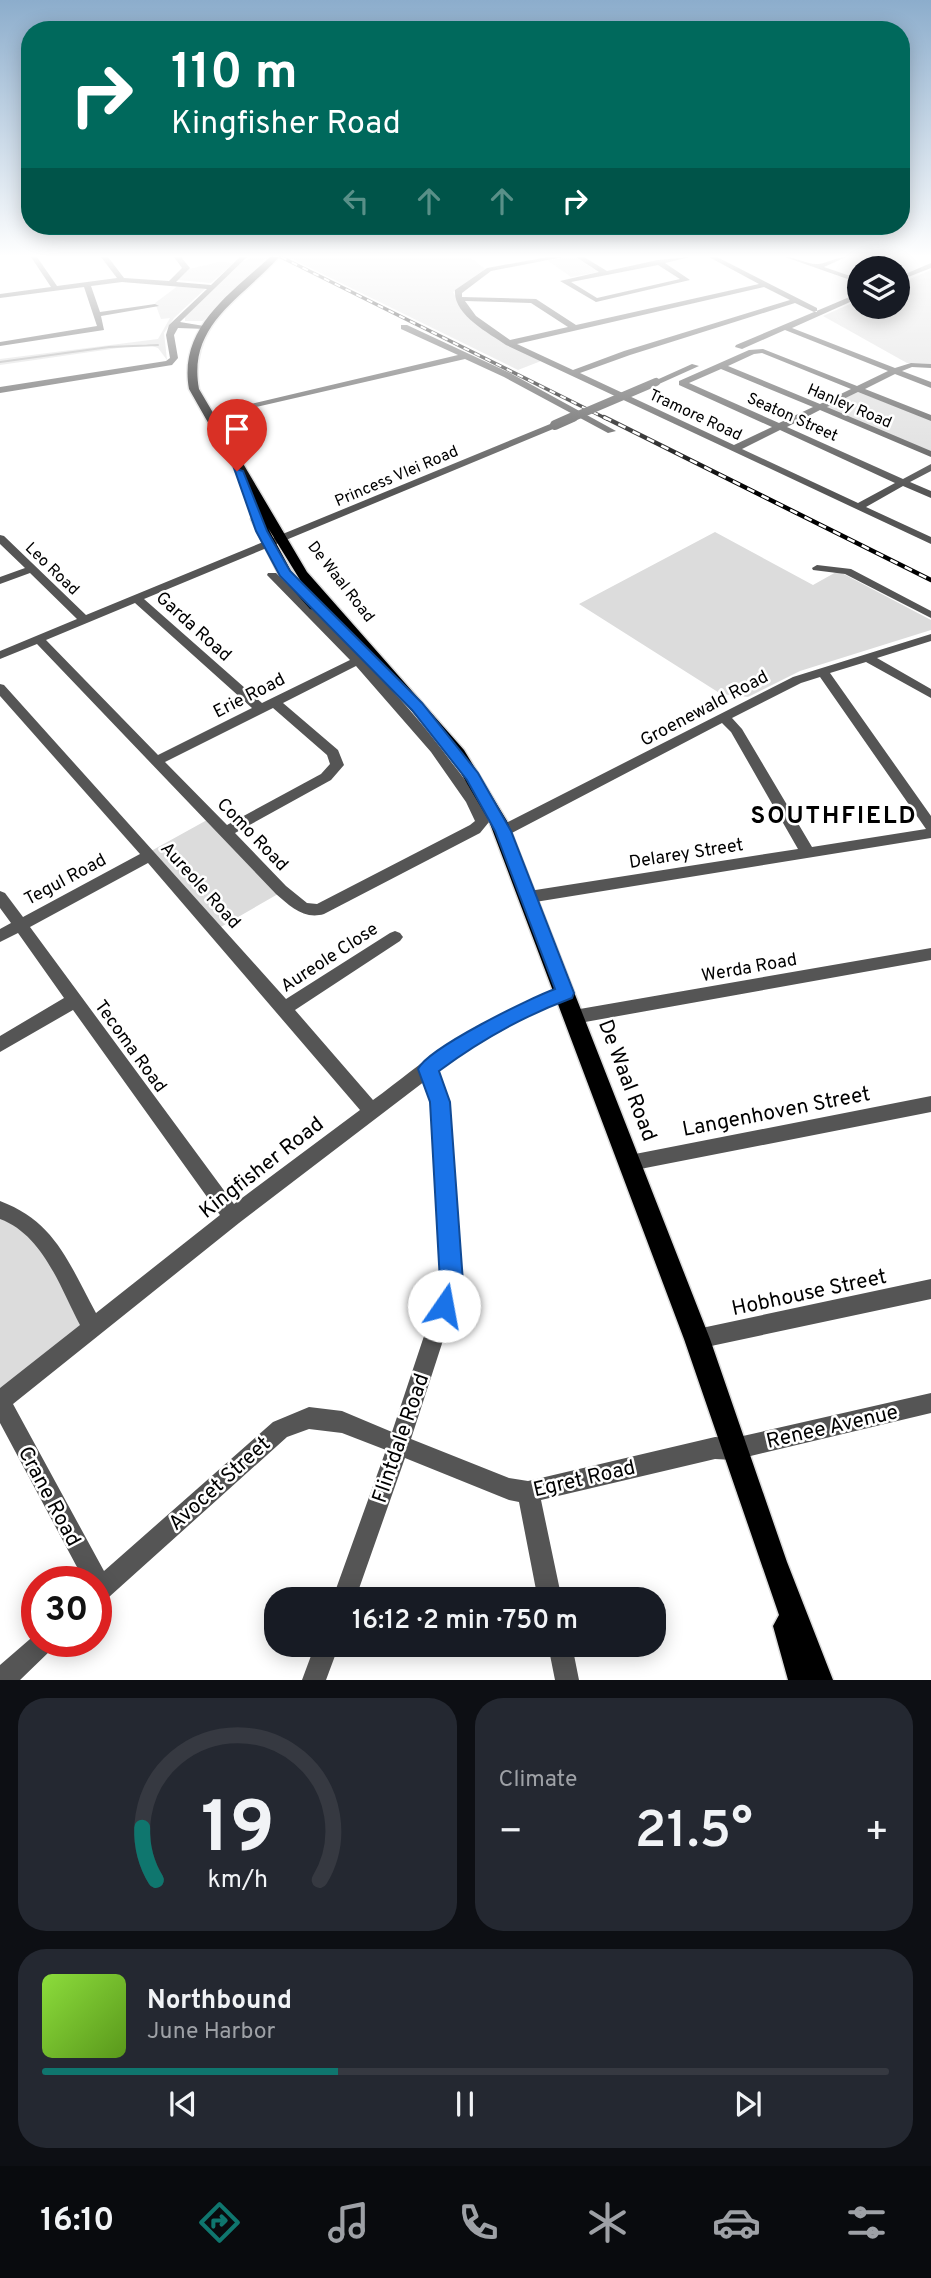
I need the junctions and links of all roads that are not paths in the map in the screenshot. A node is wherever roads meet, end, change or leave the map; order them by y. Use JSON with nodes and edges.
{"nodes":[{"id":1,"x":60,"y":335,"type":"edge"},
{"id":2,"x":170,"y":335,"type":"edge"},
{"id":3,"x":201,"y":335,"type":"edge"},
{"id":4,"x":422,"y":335,"type":"edge"},
{"id":5,"x":498,"y":335,"type":"edge"},
{"id":6,"x":542,"y":335,"type":"edge"},
{"id":7,"x":684,"y":335,"type":"edge"},
{"id":8,"x":768,"y":335,"type":"edge"},
{"id":9,"x":805,"y":335,"type":"edge"},
{"id":10,"x":509,"y":343,"type":"junction"},
{"id":11,"x":0,"y":344,"type":"edge"},
{"id":12,"x":466,"y":356,"type":"junction"},
{"id":13,"x":720,"y":365,"type":"junction"},
{"id":14,"x":931,"y":366,"type":"edge"},
{"id":15,"x":895,"y":370,"type":"junction"},
{"id":16,"x":572,"y":373,"type":"junction"},
{"id":17,"x":931,"y":385,"type":"edge"},
{"id":18,"x":858,"y":389,"type":"junction"},
{"id":19,"x":0,"y":390,"type":"edge"},
{"id":20,"x":821,"y":408,"type":"junction"},
{"id":21,"x":208,"y":415,"type":"junction"},
{"id":22,"x":931,"y":418,"type":"edge"},
{"id":23,"x":779,"y":427,"type":"junction"},
{"id":24,"x":611,"y":431,"type":"dead end"},
{"id":25,"x":734,"y":449,"type":"junction"},
{"id":26,"x":931,"y":454,"type":"edge"},
{"id":27,"x":931,"y":467,"type":"edge"},
{"id":28,"x":904,"y":482,"type":"junction"},
{"id":29,"x":931,"y":495,"type":"edge"},
{"id":30,"x":858,"y":507,"type":"junction"},
{"id":31,"x":0,"y":538,"type":"edge"},
{"id":32,"x":931,"y":541,"type":"edge"},
{"id":33,"x":275,"y":543,"type":"junction"},
{"id":34,"x":817,"y":568,"type":"dead end"},
{"id":35,"x":31,"y":569,"type":"junction"},
{"id":36,"x":272,"y":575,"type":"dead end"},
{"id":37,"x":0,"y":581,"type":"edge"},
{"id":38,"x":136,"y":598,"type":"junction"},
{"id":39,"x":931,"y":615,"type":"edge"},
{"id":40,"x":84,"y":620,"type":"junction"},
{"id":41,"x":931,"y":637,"type":"edge"},
{"id":42,"x":39,"y":639,"type":"junction"},
{"id":43,"x":0,"y":655,"type":"edge"},
{"id":44,"x":362,"y":657,"type":"junction"},
{"id":45,"x":866,"y":657,"type":"junction"},
{"id":46,"x":822,"y":671,"type":"junction"},
{"id":47,"x":0,"y":688,"type":"edge"},
{"id":48,"x":931,"y":694,"type":"edge"},
{"id":49,"x":274,"y":702,"type":"junction"},
{"id":50,"x":261,"y":709,"type":"junction"},
{"id":51,"x":723,"y":718,"type":"junction"},
{"id":52,"x":156,"y":761,"type":"junction"},
{"id":53,"x":931,"y":827,"type":"edge"},
{"id":54,"x":503,"y":831,"type":"junction"},
{"id":55,"x":225,"y":832,"type":"junction"},
{"id":56,"x":931,"y":833,"type":"edge"},
{"id":57,"x":808,"y":853,"type":"junction"},
{"id":58,"x":148,"y":856,"type":"junction"},
{"id":59,"x":0,"y":897,"type":"edge"},
{"id":60,"x":529,"y":897,"type":"junction"},
{"id":61,"x":20,"y":925,"type":"junction"},
{"id":62,"x":0,"y":936,"type":"edge"},
{"id":63,"x":395,"y":937,"type":"dead end"},
{"id":64,"x":931,"y":954,"type":"edge"},
{"id":65,"x":565,"y":993,"type":"junction"},
{"id":66,"x":75,"y":1000,"type":"junction"},
{"id":67,"x":284,"y":1009,"type":"junction"},
{"id":68,"x":574,"y":1017,"type":"junction"},
{"id":69,"x":0,"y":1045,"type":"edge"},
{"id":70,"x":428,"y":1069,"type":"junction"},
{"id":71,"x":931,"y":1104,"type":"edge"},
{"id":72,"x":371,"y":1110,"type":"junction"},
{"id":73,"x":630,"y":1163,"type":"junction"},
{"id":74,"x":0,"y":1210,"type":"edge"},
{"id":75,"x":232,"y":1217,"type":"junction"},
{"id":76,"x":931,"y":1289,"type":"edge"},
{"id":77,"x":92,"y":1326,"type":"junction"},
{"id":78,"x":696,"y":1339,"type":"junction"},
{"id":79,"x":0,"y":1402,"type":"edge"},
{"id":80,"x":931,"y":1403,"type":"edge"},
{"id":81,"x":398,"y":1447,"type":"junction"},
{"id":82,"x":734,"y":1450,"type":"junction"},
{"id":83,"x":528,"y":1492,"type":"junction"},
{"id":84,"x":773,"y":1562,"type":"junction"},
{"id":85,"x":86,"y":1566,"type":"edge"},
{"id":86,"x":112,"y":1579,"type":"edge"},
{"id":87,"x":348,"y":1587,"type":"edge"},
{"id":88,"x":547,"y":1587,"type":"edge"},
{"id":89,"x":26,"y":1657,"type":"edge"},
{"id":90,"x":322,"y":1657,"type":"edge"},
{"id":91,"x":561,"y":1657,"type":"edge"},
{"id":92,"x":2,"y":1679,"type":"edge"},
{"id":93,"x":314,"y":1679,"type":"edge"},
{"id":94,"x":566,"y":1679,"type":"edge"},
{"id":95,"x":803,"y":1679,"type":"edge"},
{"id":96,"x":818,"y":1679,"type":"edge"}],
"edges":[{"from":1,"to":11,"type":"street"},
{"from":2,"to":19,"type":"street"},
{"from":3,"to":21,"type":"main road","name":"De Waal Road"},
{"from":4,"to":12,"type":"street"},
{"from":5,"to":10,"type":"street","name":"Tramore Road"},
{"from":6,"to":10,"type":"street"},
{"from":7,"to":16,"type":"street"},
{"from":8,"to":33,"type":"street","name":"Princess Vlei Road","bridge":true},
{"from":9,"to":15,"type":"street"},
{"from":10,"to":16,"type":"street","name":"Tramore Road"},
{"from":12,"to":21,"type":"street"},
{"from":12,"to":24,"type":"street"},
{"from":13,"to":18,"type":"street"},
{"from":13,"to":20,"type":"street","name":"Hanley Road"},
{"from":13,"to":23,"type":"street","name":"Seaton Street"},
{"from":14,"to":15,"type":"street"},
{"from":15,"to":17,"type":"street"},
{"from":15,"to":18,"type":"street"},
{"from":16,"to":25,"type":"street","name":"Tramore Road"},
{"from":18,"to":20,"type":"street"},
{"from":18,"to":22,"type":"street"},
{"from":20,"to":23,"type":"street"},
{"from":20,"to":26,"type":"street","name":"Hanley Road"},
{"from":21,"to":33,"type":"main road","name":"De Waal Road"},
{"from":23,"to":25,"type":"street"},
{"from":23,"to":28,"type":"street","name":"Seaton Street"},
{"from":25,"to":30,"type":"street","name":"Tramore Road"},
{"from":27,"to":28,"type":"street"},
{"from":28,"to":29,"type":"street","name":"Seaton Street"},
{"from":28,"to":30,"type":"street"},
{"from":30,"to":32,"type":"street","name":"Tramore Road"},
{"from":31,"to":35,"type":"street","name":"Leo Road"},
{"from":33,"to":38,"type":"street","name":"Princess Vlei Road"},
{"from":33,"to":44,"type":"main road","name":"De Waal Road"},
{"from":34,"to":39,"type":"street"},
{"from":35,"to":37,"type":"street"},
{"from":35,"to":40,"type":"street","name":"Leo Road"},
{"from":36,"to":44,"type":"street"},
{"from":38,"to":40,"type":"street","name":"Princess Vlei Road"},
{"from":38,"to":50,"type":"street","name":"Garda Road"},
{"from":40,"to":42,"type":"street","name":"Princess Vlei Road"},
{"from":41,"to":45,"type":"street","name":"Groenewald Road"},
{"from":42,"to":43,"type":"street","name":"Princess Vlei Road"},
{"from":42,"to":52,"type":"street","name":"Como Road"},
{"from":44,"to":49,"type":"street","name":"Erie Road"},
{"from":44,"to":54,"type":"main road","name":"De Waal Road"},
{"from":44,"to":55,"type":"street","name":"Como Road"},
{"from":45,"to":46,"type":"street","name":"Groenewald Road"},
{"from":45,"to":48,"type":"street"},
{"from":46,"to":51,"type":"street","name":"Groenewald Road"},
{"from":46,"to":53,"type":"street"},
{"from":47,"to":58,"type":"street","name":"Aureole Road"},
{"from":49,"to":50,"type":"street","name":"Erie Road"},
{"from":49,"to":55,"type":"street"},
{"from":50,"to":52,"type":"street","name":"Erie Road"},
{"from":51,"to":54,"type":"street","name":"Groenewald Road"},
{"from":51,"to":57,"type":"street"},
{"from":52,"to":55,"type":"street","name":"Como Road"},
{"from":54,"to":60,"type":"main road","name":"De Waal Road"},
{"from":56,"to":57,"type":"street","name":"Delarey Street"},
{"from":57,"to":60,"type":"street","name":"Delarey Street"},
{"from":58,"to":61,"type":"street","name":"Tegul Road"},
{"from":58,"to":67,"type":"street","name":"Aureole Road"},
{"from":59,"to":61,"type":"street","name":"Tecoma Road"},
{"from":60,"to":65,"type":"main road","name":"De Waal Road"},
{"from":61,"to":62,"type":"street","name":"Tegul Road"},
{"from":61,"to":66,"type":"street","name":"Tecoma Road"},
{"from":63,"to":67,"type":"street","name":"Aureole Close"},
{"from":64,"to":68,"type":"street","name":"Werda Road"},
{"from":65,"to":68,"type":"main road","name":"De Waal Road"},
{"from":65,"to":70,"type":"street","name":"Kingfisher Road"},
{"from":66,"to":69,"type":"street"},
{"from":66,"to":75,"type":"street","name":"Tecoma Road"},
{"from":67,"to":72,"type":"street","name":"Aureole Road"},
{"from":68,"to":73,"type":"main road","name":"De Waal Road"},
{"from":70,"to":72,"type":"street","name":"Kingfisher Road"},
{"from":70,"to":81,"type":"street","name":"Flintdale Road"},
{"from":71,"to":73,"type":"street","name":"Langenhoven Street"},
{"from":72,"to":75,"type":"street","name":"Kingfisher Road"},
{"from":73,"to":78,"type":"main road","name":"De Waal Road"},
{"from":74,"to":77,"type":"street"},
{"from":75,"to":77,"type":"street","name":"Kingfisher Road"},
{"from":76,"to":78,"type":"street","name":"Hobhouse Street"},
{"from":77,"to":79,"type":"street","name":"Kingfisher Road"},
{"from":78,"to":82,"type":"main road","name":"De Waal Road"},
{"from":79,"to":85,"type":"street","name":"Crane Road"},
{"from":80,"to":82,"type":"street","name":"Renee Avenue"},
{"from":81,"to":83,"type":"street","name":"Egret Road"},
{"from":81,"to":86,"type":"street","name":"Avocet Street"},
{"from":81,"to":87,"type":"street","name":"Flintdale Road"},
{"from":82,"to":83,"type":"street","name":"Egret Road"},
{"from":82,"to":84,"type":"main road","name":"De Waal Road"},
{"from":83,"to":88,"type":"street"},
{"from":84,"to":95,"type":"main road","name":"De Waal Road"},
{"from":84,"to":96,"type":"main road","name":"De Waal Road"},
{"from":89,"to":92,"type":"street"},
{"from":90,"to":93,"type":"street"},
{"from":91,"to":94,"type":"street"}]}
